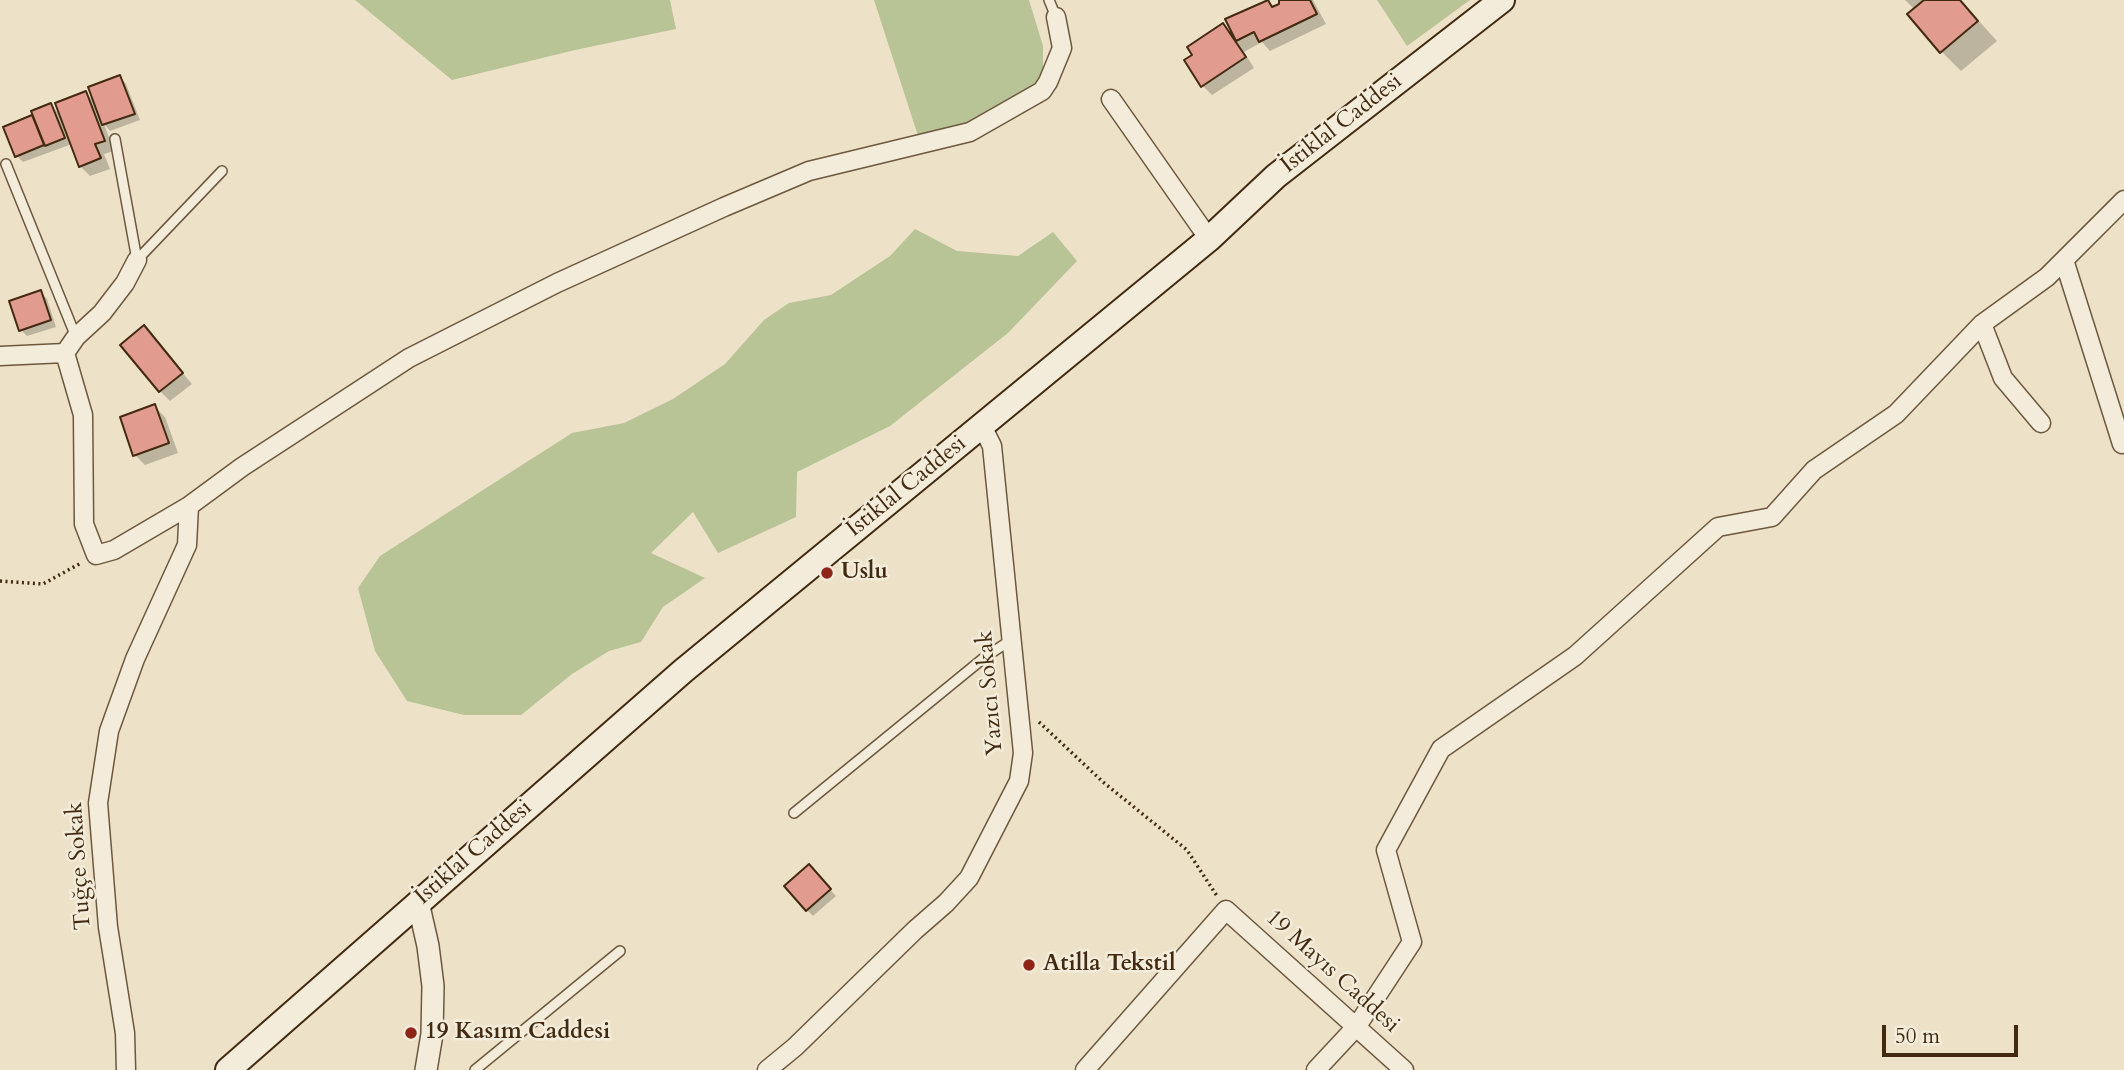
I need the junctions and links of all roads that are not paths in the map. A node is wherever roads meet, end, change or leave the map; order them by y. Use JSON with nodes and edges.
{"nodes":[{"id":1,"x":1049,"y":0,"type":"edge"},
{"id":2,"x":1502,"y":0,"type":"edge"},
{"id":3,"x":1056,"y":17,"type":"joint"},
{"id":4,"x":1111,"y":99,"type":"dead end"},
{"id":5,"x":115,"y":139,"type":"dead end"},
{"id":6,"x":6,"y":164,"type":"dead end"},
{"id":7,"x":222,"y":171,"type":"dead end"},
{"id":8,"x":2124,"y":200,"type":"edge"},
{"id":9,"x":1209,"y":239,"type":"junction"},
{"id":10,"x":137,"y":260,"type":"junction"},
{"id":11,"x":2064,"y":260,"type":"junction"},
{"id":12,"x":1982,"y":324,"type":"junction"},
{"id":13,"x":76,"y":337,"type":"junction"},
{"id":14,"x":65,"y":354,"type":"junction"},
{"id":15,"x":0,"y":356,"type":"edge"},
{"id":16,"x":2041,"y":423,"type":"dead end"},
{"id":17,"x":982,"y":426,"type":"junction"},
{"id":18,"x":2122,"y":444,"type":"edge"},
{"id":19,"x":189,"y":506,"type":"junction"},
{"id":20,"x":1011,"y":640,"type":"junction"},
{"id":21,"x":794,"y":813,"type":"dead end"},
{"id":22,"x":418,"y":902,"type":"junction"},
{"id":23,"x":620,"y":951,"type":"dead end"},
{"id":24,"x":1357,"y":1026,"type":"junction"},
{"id":25,"x":126,"y":1070,"type":"edge"},
{"id":26,"x":228,"y":1070,"type":"edge"},
{"id":27,"x":426,"y":1070,"type":"edge"},
{"id":28,"x":475,"y":1070,"type":"edge"},
{"id":29,"x":767,"y":1070,"type":"edge"},
{"id":30,"x":1086,"y":1070,"type":"edge"},
{"id":31,"x":1316,"y":1070,"type":"edge"},
{"id":32,"x":1404,"y":1070,"type":"edge"}],
"edges":[{"from":1,"to":3,"type":"lane"},
{"from":2,"to":9,"type":"main road","name":"İstiklal Caddesi"},
{"from":3,"to":19,"type":"street"},
{"from":4,"to":9,"type":"street"},
{"from":5,"to":10,"type":"lane"},
{"from":6,"to":13,"type":"lane"},
{"from":7,"to":10,"type":"lane"},
{"from":8,"to":11,"type":"street"},
{"from":9,"to":17,"type":"main road","name":"İstiklal Caddesi"},
{"from":10,"to":13,"type":"street"},
{"from":11,"to":12,"type":"street"},
{"from":11,"to":18,"type":"street"},
{"from":12,"to":16,"type":"street"},
{"from":12,"to":24,"type":"street"},
{"from":13,"to":14,"type":"street"},
{"from":14,"to":15,"type":"street"},
{"from":14,"to":19,"type":"street"},
{"from":17,"to":20,"type":"street","name":"Yazıcı Sokak"},
{"from":17,"to":22,"type":"main road","name":"İstiklal Caddesi"},
{"from":19,"to":25,"type":"street","name":"Tuğçe Sokak"},
{"from":20,"to":21,"type":"lane"},
{"from":20,"to":29,"type":"street","name":"Yazıcı Sokak"},
{"from":22,"to":26,"type":"main road","name":"İstiklal Caddesi"},
{"from":22,"to":27,"type":"street"},
{"from":23,"to":28,"type":"lane"},
{"from":24,"to":30,"type":"street","name":"19 Mayıs Caddesi"},
{"from":24,"to":31,"type":"street"},
{"from":24,"to":32,"type":"street","name":"19 Mayıs Caddesi"}]}
